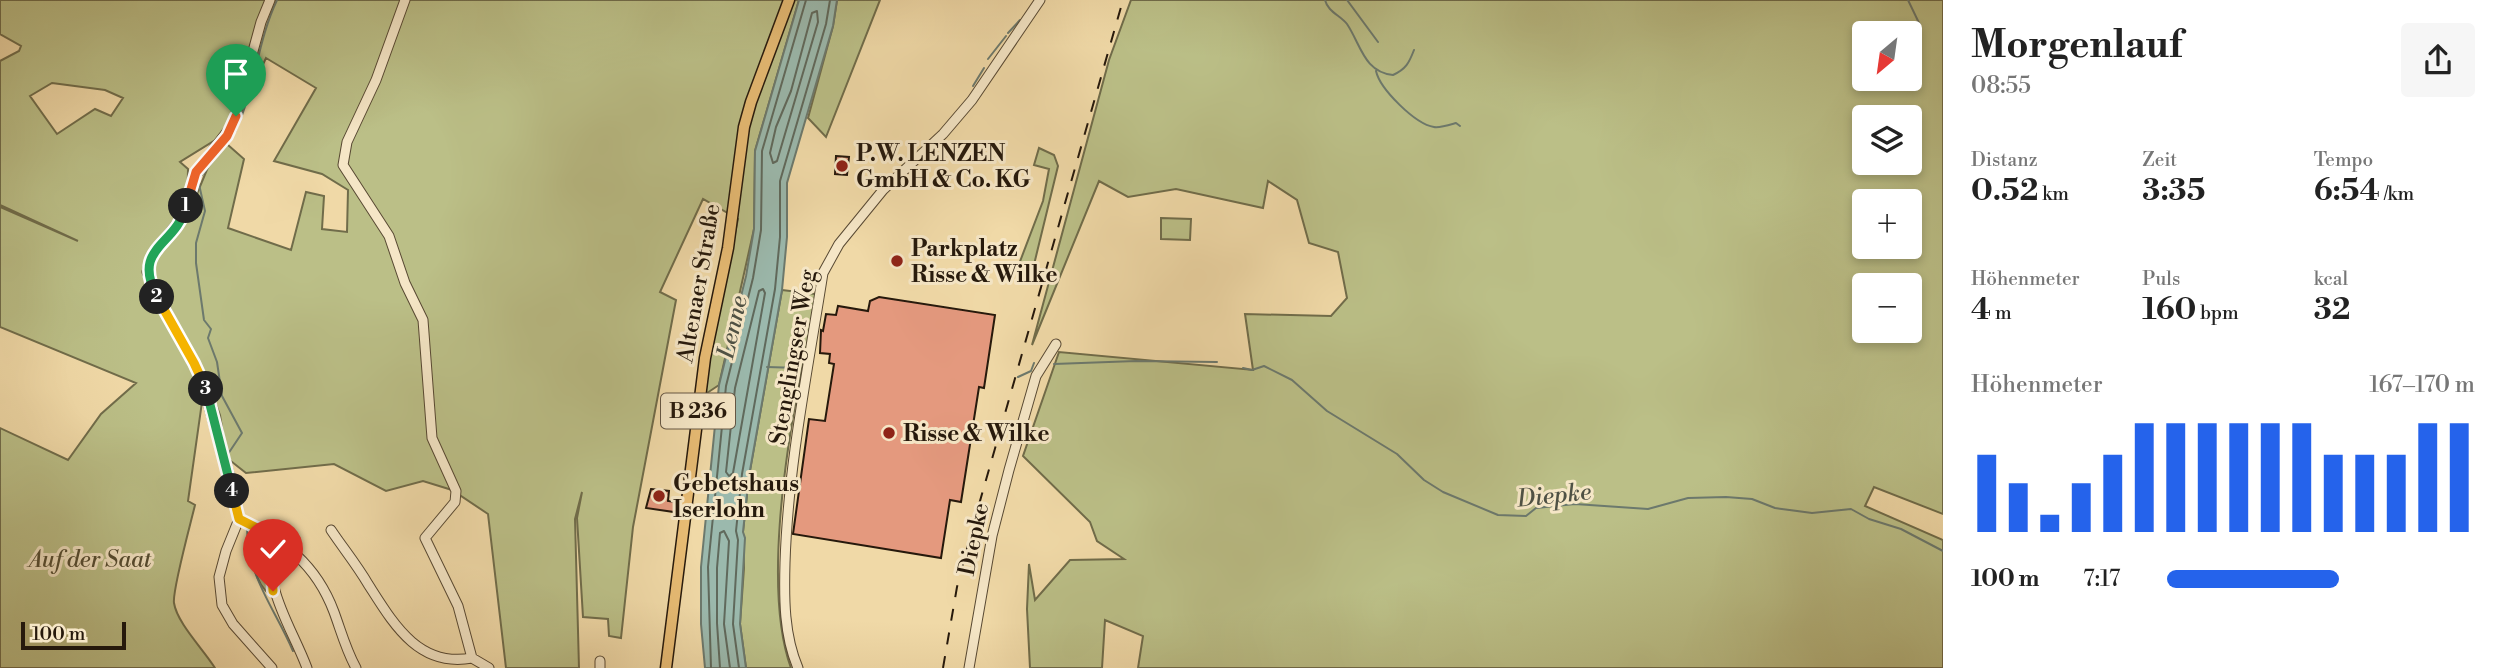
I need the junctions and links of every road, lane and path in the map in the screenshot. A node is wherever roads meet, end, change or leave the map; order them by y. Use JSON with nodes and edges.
{"nodes":[{"id":1,"x":270,"y":0,"type":"edge"},
{"id":2,"x":405,"y":0,"type":"edge"},
{"id":3,"x":789,"y":0,"type":"edge"},
{"id":4,"x":1040,"y":0,"type":"edge"},
{"id":5,"x":1056,"y":344,"type":"dead end"},
{"id":6,"x":239,"y":519,"type":"junction"},
{"id":7,"x":331,"y":530,"type":"dead end"},
{"id":8,"x":275,"y":537,"type":"junction"},
{"id":9,"x":472,"y":658,"type":"junction"},
{"id":10,"x":272,"y":668,"type":"edge"},
{"id":11,"x":307,"y":668,"type":"edge"},
{"id":12,"x":356,"y":668,"type":"edge"},
{"id":13,"x":489,"y":668,"type":"edge"},
{"id":14,"x":666,"y":668,"type":"edge"},
{"id":15,"x":798,"y":668,"type":"edge"},
{"id":16,"x":969,"y":668,"type":"edge"}],
"edges":[{"from":1,"to":6,"type":"street"},
{"from":2,"to":9,"type":"street"},
{"from":3,"to":14,"type":"main road","name":"Altenaer Straße","number":"B 236"},
{"from":4,"to":15,"type":"street","name":"Stenglingser Weg"},
{"from":5,"to":16,"type":"street","name":"Diepke"},
{"from":6,"to":8,"type":"street"},
{"from":6,"to":10,"type":"street"},
{"from":7,"to":9,"type":"street"},
{"from":8,"to":11,"type":"street"},
{"from":8,"to":12,"type":"street"},
{"from":9,"to":13,"type":"street"}]}
